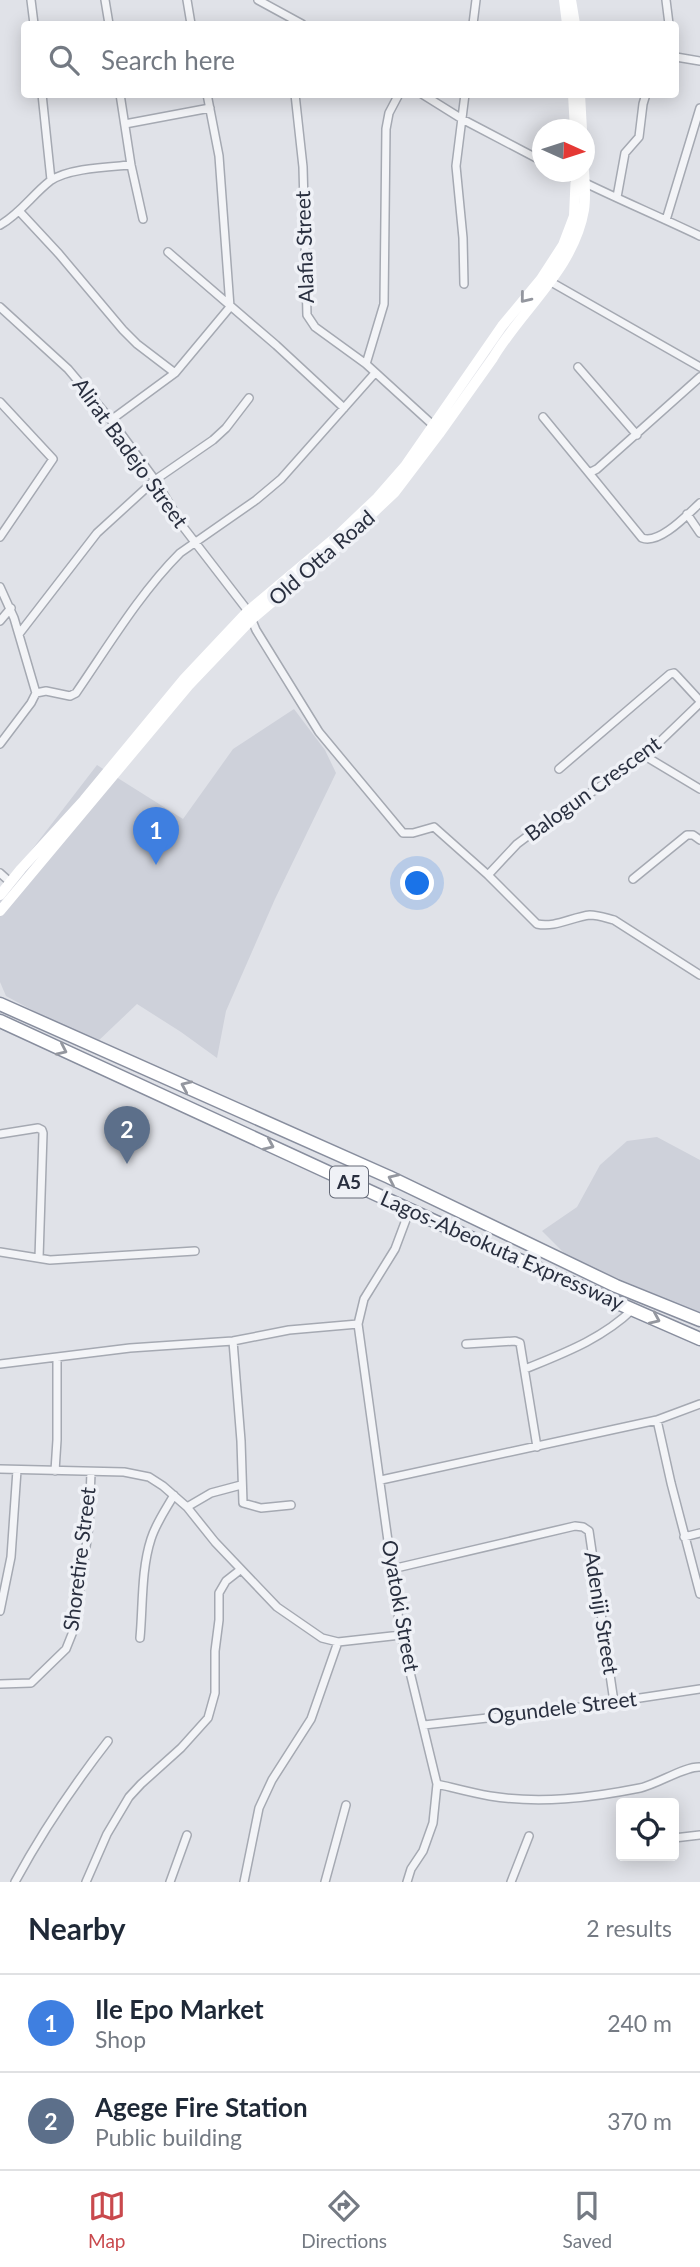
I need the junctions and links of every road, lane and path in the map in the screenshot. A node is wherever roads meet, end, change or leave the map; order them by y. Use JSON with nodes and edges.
{"nodes":[{"id":1,"x":31,"y":0,"type":"edge"},
{"id":2,"x":105,"y":0,"type":"edge"},
{"id":3,"x":187,"y":0,"type":"edge"},
{"id":4,"x":258,"y":0,"type":"edge"},
{"id":5,"x":476,"y":0,"type":"edge"},
{"id":6,"x":564,"y":0,"type":"edge"},
{"id":7,"x":570,"y":0,"type":"edge"},
{"id":8,"x":666,"y":0,"type":"edge"},
{"id":9,"x":287,"y":16,"type":"junction"},
{"id":10,"x":34,"y":21,"type":"edge"},
{"id":11,"x":108,"y":21,"type":"edge"},
{"id":12,"x":190,"y":21,"type":"edge"},
{"id":13,"x":288,"y":21,"type":"edge"},
{"id":14,"x":296,"y":21,"type":"edge"},
{"id":15,"x":473,"y":21,"type":"edge"},
{"id":16,"x":567,"y":21,"type":"edge"},
{"id":17,"x":574,"y":21,"type":"edge"},
{"id":18,"x":669,"y":21,"type":"edge"},
{"id":19,"x":679,"y":58,"type":"edge"},
{"id":20,"x":700,"y":61,"type":"edge"},
{"id":21,"x":42,"y":98,"type":"edge"},
{"id":22,"x":121,"y":98,"type":"edge"},
{"id":23,"x":208,"y":98,"type":"edge"},
{"id":24,"x":295,"y":98,"type":"edge"},
{"id":25,"x":397,"y":98,"type":"edge"},
{"id":26,"x":428,"y":98,"type":"edge"},
{"id":27,"x":465,"y":98,"type":"edge"},
{"id":28,"x":573,"y":98,"type":"edge"},
{"id":29,"x":580,"y":98,"type":"edge"},
{"id":30,"x":645,"y":98,"type":"edge"},
{"id":31,"x":210,"y":108,"type":"junction"},
{"id":32,"x":700,"y":108,"type":"edge"},
{"id":33,"x":462,"y":119,"type":"junction"},
{"id":34,"x":574,"y":119,"type":"edge"},
{"id":35,"x":581,"y":119,"type":"edge"},
{"id":36,"x":125,"y":124,"type":"junction"},
{"id":37,"x":532,"y":156,"type":"edge"},
{"id":38,"x":131,"y":165,"type":"junction"},
{"id":39,"x":51,"y":180,"type":"junction"},
{"id":40,"x":580,"y":182,"type":"edge"},
{"id":41,"x":582,"y":182,"type":"edge"},
{"id":42,"x":591,"y":182,"type":"edge"},
{"id":43,"x":617,"y":197,"type":"junction"},
{"id":44,"x":20,"y":212,"type":"junction"},
{"id":45,"x":143,"y":219,"type":"dead end"},
{"id":46,"x":666,"y":220,"type":"junction"},
{"id":47,"x":0,"y":225,"type":"edge"},
{"id":48,"x":700,"y":236,"type":"edge"},
{"id":49,"x":168,"y":252,"type":"dead end"},
{"id":50,"x":551,"y":282,"type":"junction"},
{"id":51,"x":464,"y":284,"type":"dead end"},
{"id":52,"x":0,"y":307,"type":"edge"},
{"id":53,"x":230,"y":307,"type":"junction"},
{"id":54,"x":366,"y":364,"type":"junction"},
{"id":55,"x":578,"y":367,"type":"dead end"},
{"id":56,"x":700,"y":368,"type":"edge"},
{"id":57,"x":175,"y":373,"type":"junction"},
{"id":58,"x":375,"y":373,"type":"junction"},
{"id":59,"x":700,"y":377,"type":"edge"},
{"id":60,"x":249,"y":398,"type":"dead end"},
{"id":61,"x":0,"y":402,"type":"edge"},
{"id":62,"x":344,"y":408,"type":"junction"},
{"id":63,"x":6,"y":409,"type":"junction"},
{"id":64,"x":0,"y":416,"type":"edge"},
{"id":65,"x":543,"y":417,"type":"dead end"},
{"id":66,"x":111,"y":420,"type":"junction"},
{"id":67,"x":434,"y":426,"type":"junction"},
{"id":68,"x":637,"y":435,"type":"junction"},
{"id":69,"x":589,"y":473,"type":"junction"},
{"id":70,"x":155,"y":480,"type":"junction"},
{"id":71,"x":700,"y":503,"type":"edge"},
{"id":72,"x":687,"y":514,"type":"junction"},
{"id":73,"x":700,"y":533,"type":"edge"},
{"id":74,"x":0,"y":537,"type":"edge"},
{"id":75,"x":196,"y":542,"type":"junction"},
{"id":76,"x":0,"y":587,"type":"edge"},
{"id":77,"x":11,"y":608,"type":"junction"},
{"id":78,"x":250,"y":615,"type":"junction"},
{"id":79,"x":0,"y":621,"type":"edge"},
{"id":80,"x":19,"y":634,"type":"junction"},
{"id":81,"x":36,"y":693,"type":"junction"},
{"id":82,"x":700,"y":702,"type":"edge"},
{"id":83,"x":0,"y":744,"type":"edge"},
{"id":84,"x":645,"y":756,"type":"junction"},
{"id":85,"x":559,"y":769,"type":"dead end"},
{"id":86,"x":700,"y":789,"type":"edge"},
{"id":87,"x":700,"y":840,"type":"edge"},
{"id":88,"x":0,"y":873,"type":"edge"},
{"id":89,"x":488,"y":875,"type":"junction"},
{"id":90,"x":633,"y":879,"type":"dead end"},
{"id":91,"x":10,"y":882,"type":"junction"},
{"id":92,"x":0,"y":895,"type":"edge"},
{"id":93,"x":0,"y":911,"type":"edge"},
{"id":94,"x":700,"y":975,"type":"edge"},
{"id":95,"x":0,"y":1004,"type":"edge"},
{"id":96,"x":0,"y":1021,"type":"edge"},
{"id":97,"x":0,"y":1134,"type":"edge"},
{"id":98,"x":410,"y":1209,"type":"junction"},
{"id":99,"x":195,"y":1251,"type":"dead end"},
{"id":100,"x":0,"y":1252,"type":"edge"},
{"id":101,"x":39,"y":1258,"type":"junction"},
{"id":102,"x":632,"y":1309,"type":"junction"},
{"id":103,"x":700,"y":1320,"type":"edge"},
{"id":104,"x":358,"y":1324,"type":"junction"},
{"id":105,"x":700,"y":1339,"type":"edge"},
{"id":106,"x":233,"y":1341,"type":"junction"},
{"id":107,"x":466,"y":1344,"type":"dead end"},
{"id":108,"x":57,"y":1358,"type":"junction"},
{"id":109,"x":0,"y":1364,"type":"edge"},
{"id":110,"x":525,"y":1368,"type":"junction"},
{"id":111,"x":700,"y":1404,"type":"edge"},
{"id":112,"x":657,"y":1420,"type":"junction"},
{"id":113,"x":537,"y":1447,"type":"junction"},
{"id":114,"x":0,"y":1469,"type":"edge"},
{"id":115,"x":17,"y":1470,"type":"junction"},
{"id":116,"x":55,"y":1471,"type":"junction"},
{"id":117,"x":90,"y":1472,"type":"junction"},
{"id":118,"x":381,"y":1480,"type":"junction"},
{"id":119,"x":241,"y":1485,"type":"junction"},
{"id":120,"x":174,"y":1495,"type":"junction"},
{"id":121,"x":292,"y":1505,"type":"dead end"},
{"id":122,"x":187,"y":1507,"type":"junction"},
{"id":123,"x":700,"y":1533,"type":"edge"},
{"id":124,"x":684,"y":1537,"type":"junction"},
{"id":125,"x":392,"y":1569,"type":"junction"},
{"id":126,"x":240,"y":1570,"type":"junction"},
{"id":127,"x":700,"y":1594,"type":"edge"},
{"id":128,"x":0,"y":1611,"type":"edge"},
{"id":129,"x":401,"y":1635,"type":"junction"},
{"id":130,"x":140,"y":1638,"type":"dead end"},
{"id":131,"x":338,"y":1642,"type":"junction"},
{"id":132,"x":0,"y":1684,"type":"edge"},
{"id":133,"x":700,"y":1689,"type":"edge"},
{"id":134,"x":614,"y":1702,"type":"junction"},
{"id":135,"x":424,"y":1726,"type":"junction"},
{"id":136,"x":108,"y":1741,"type":"dead end"},
{"id":137,"x":700,"y":1767,"type":"edge"},
{"id":138,"x":437,"y":1787,"type":"junction"},
{"id":139,"x":345,"y":1805,"type":"dead end"},
{"id":140,"x":187,"y":1835,"type":"dead end"},
{"id":141,"x":700,"y":1835,"type":"edge"},
{"id":142,"x":528,"y":1836,"type":"dead end"},
{"id":143,"x":679,"y":1837,"type":"edge"},
{"id":144,"x":15,"y":1882,"type":"edge"},
{"id":145,"x":86,"y":1882,"type":"edge"},
{"id":146,"x":170,"y":1882,"type":"edge"},
{"id":147,"x":244,"y":1882,"type":"edge"},
{"id":148,"x":325,"y":1882,"type":"edge"},
{"id":149,"x":407,"y":1882,"type":"edge"},
{"id":150,"x":511,"y":1882,"type":"edge"}],
"edges":[{"from":1,"to":10,"type":"street"},
{"from":2,"to":11,"type":"street"},
{"from":3,"to":12,"type":"street"},
{"from":4,"to":9,"type":"street"},
{"from":5,"to":15,"type":"street"},
{"from":6,"to":16,"type":"main road"},
{"from":7,"to":17,"type":"main road"},
{"from":8,"to":18,"type":"street"},
{"from":9,"to":13,"type":"street"},
{"from":9,"to":14,"type":"street"},
{"from":19,"to":20,"type":"street"},
{"from":21,"to":39,"type":"street"},
{"from":22,"to":36,"type":"street"},
{"from":23,"to":31,"type":"street"},
{"from":24,"to":54,"type":"street","name":"Alafia Street"},
{"from":25,"to":54,"type":"street"},
{"from":26,"to":33,"type":"street"},
{"from":27,"to":33,"type":"street"},
{"from":28,"to":34,"type":"main road"},
{"from":29,"to":35,"type":"main road"},
{"from":30,"to":43,"type":"street"},
{"from":31,"to":36,"type":"street"},
{"from":31,"to":53,"type":"street"},
{"from":32,"to":46,"type":"street"},
{"from":33,"to":37,"type":"street"},
{"from":33,"to":51,"type":"street"},
{"from":36,"to":38,"type":"street"},
{"from":38,"to":39,"type":"street"},
{"from":38,"to":45,"type":"street"},
{"from":39,"to":44,"type":"street"},
{"from":40,"to":67,"type":"main road","name":"Old Otta Road","one_way":true},
{"from":41,"to":50,"type":"main road","name":"Old Otta Road"},
{"from":42,"to":43,"type":"street"},
{"from":43,"to":46,"type":"street"},
{"from":44,"to":47,"type":"street"},
{"from":44,"to":57,"type":"street"},
{"from":46,"to":48,"type":"street"},
{"from":49,"to":53,"type":"street"},
{"from":50,"to":56,"type":"street"},
{"from":50,"to":78,"type":"main road","name":"Old Otta Road"},
{"from":52,"to":66,"type":"street","name":"Alirat Badejo Street"},
{"from":53,"to":57,"type":"street"},
{"from":53,"to":62,"type":"street"},
{"from":54,"to":58,"type":"street","name":"Alafia Street"},
{"from":55,"to":68,"type":"street"},
{"from":57,"to":66,"type":"street"},
{"from":58,"to":62,"type":"street"},
{"from":58,"to":67,"type":"street","name":"Alafia Street"},
{"from":59,"to":68,"type":"street"},
{"from":60,"to":70,"type":"street"},
{"from":61,"to":63,"type":"street"},
{"from":62,"to":75,"type":"street"},
{"from":63,"to":64,"type":"street"},
{"from":63,"to":74,"type":"street"},
{"from":65,"to":69,"type":"street"},
{"from":66,"to":70,"type":"street","name":"Alirat Badejo Street"},
{"from":67,"to":78,"type":"main road","name":"Old Otta Road"},
{"from":68,"to":69,"type":"street"},
{"from":69,"to":72,"type":"street"},
{"from":70,"to":75,"type":"street","name":"Alirat Badejo Street"},
{"from":70,"to":80,"type":"street"},
{"from":71,"to":72,"type":"street"},
{"from":72,"to":73,"type":"street"},
{"from":75,"to":78,"type":"street","name":"Alirat Badejo Street"},
{"from":75,"to":81,"type":"street"},
{"from":76,"to":77,"type":"street"},
{"from":77,"to":79,"type":"street"},
{"from":77,"to":80,"type":"street"},
{"from":78,"to":89,"type":"street","name":"Alirat Badejo Street"},
{"from":78,"to":91,"type":"main road"},
{"from":78,"to":93,"type":"main road","name":"Old Otta Road"},
{"from":80,"to":81,"type":"street"},
{"from":81,"to":83,"type":"street"},
{"from":82,"to":84,"type":"street","name":"Balogun Crescent"},
{"from":82,"to":85,"type":"street"},
{"from":84,"to":86,"type":"street"},
{"from":84,"to":89,"type":"street","name":"Balogun Crescent"},
{"from":87,"to":90,"type":"street"},
{"from":88,"to":91,"type":"street"},
{"from":89,"to":94,"type":"street"},
{"from":91,"to":92,"type":"main road"},
{"from":103,"to":95,"type":"highway","name":"Lagos-Abeokuta Expressway","number":"A5","one_way":true},
{"from":96,"to":98,"type":"highway","name":"Lagos-Abeokuta Expressway","number":"A5","one_way":true},
{"from":97,"to":101,"type":"street"},
{"from":98,"to":102,"type":"highway","name":"Lagos-Abeokuta Expressway","number":"A5"},
{"from":98,"to":104,"type":"street"},
{"from":99,"to":101,"type":"street"},
{"from":100,"to":101,"type":"street"},
{"from":102,"to":105,"type":"highway","name":"Lagos-Abeokuta Expressway","number":"A5","one_way":true},
{"from":102,"to":110,"type":"street"},
{"from":104,"to":106,"type":"street"},
{"from":104,"to":118,"type":"street","name":"Oyatoki Street"},
{"from":106,"to":108,"type":"street"},
{"from":106,"to":119,"type":"street"},
{"from":107,"to":110,"type":"street"},
{"from":108,"to":109,"type":"street"},
{"from":108,"to":116,"type":"street"},
{"from":110,"to":113,"type":"street"},
{"from":111,"to":112,"type":"street"},
{"from":112,"to":113,"type":"street"},
{"from":112,"to":124,"type":"street"},
{"from":113,"to":118,"type":"street"},
{"from":114,"to":115,"type":"street"},
{"from":115,"to":116,"type":"street"},
{"from":115,"to":128,"type":"street"},
{"from":116,"to":117,"type":"street"},
{"from":117,"to":120,"type":"street"},
{"from":117,"to":132,"type":"street","name":"Shoretire Street"},
{"from":118,"to":125,"type":"street","name":"Oyatoki Street"},
{"from":119,"to":121,"type":"street"},
{"from":119,"to":122,"type":"street"},
{"from":120,"to":122,"type":"street"},
{"from":120,"to":130,"type":"street"},
{"from":122,"to":126,"type":"street"},
{"from":123,"to":124,"type":"street"},
{"from":124,"to":127,"type":"street"},
{"from":125,"to":129,"type":"street","name":"Oyatoki Street"},
{"from":125,"to":134,"type":"street","name":"Adeniji Street"},
{"from":126,"to":131,"type":"street"},
{"from":126,"to":145,"type":"street"},
{"from":129,"to":131,"type":"street"},
{"from":129,"to":135,"type":"street","name":"Oyatoki Street"},
{"from":131,"to":147,"type":"street"},
{"from":133,"to":134,"type":"street","name":"Ogundele Street"},
{"from":134,"to":135,"type":"street","name":"Ogundele Street"},
{"from":135,"to":138,"type":"street","name":"Oyatoki Street"},
{"from":136,"to":144,"type":"street"},
{"from":137,"to":138,"type":"street"},
{"from":138,"to":149,"type":"street","name":"Oyatoki Street"},
{"from":139,"to":148,"type":"street"},
{"from":140,"to":146,"type":"street"},
{"from":141,"to":143,"type":"street"},
{"from":142,"to":150,"type":"street"}]}
